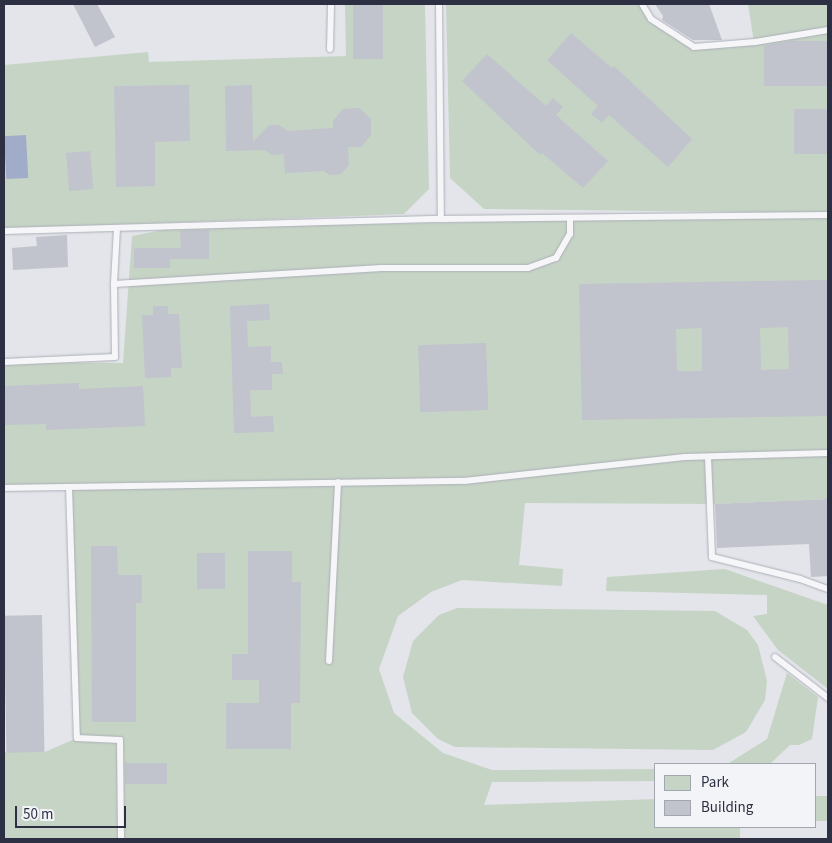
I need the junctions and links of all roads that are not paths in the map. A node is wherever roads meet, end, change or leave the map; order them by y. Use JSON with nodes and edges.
{"nodes":[{"id":1,"x":330,"y":4,"type":"edge"},
{"id":2,"x":439,"y":4,"type":"edge"},
{"id":3,"x":642,"y":4,"type":"edge"},
{"id":4,"x":828,"y":30,"type":"edge"},
{"id":5,"x":330,"y":49,"type":"dead end"},
{"id":6,"x":828,"y":215,"type":"edge"},
{"id":7,"x":441,"y":219,"type":"junction"},
{"id":8,"x":570,"y":219,"type":"junction"},
{"id":9,"x":117,"y":228,"type":"junction"},
{"id":10,"x":4,"y":231,"type":"edge"},
{"id":11,"x":114,"y":284,"type":"junction"},
{"id":12,"x":4,"y":362,"type":"edge"},
{"id":13,"x":828,"y":454,"type":"edge"},
{"id":14,"x":708,"y":457,"type":"junction"},
{"id":15,"x":338,"y":482,"type":"junction"},
{"id":16,"x":69,"y":487,"type":"junction"},
{"id":17,"x":4,"y":488,"type":"edge"},
{"id":18,"x":828,"y":589,"type":"edge"},
{"id":19,"x":775,"y":657,"type":"dead end"},
{"id":20,"x":329,"y":662,"type":"dead end"},
{"id":21,"x":828,"y":698,"type":"edge"},
{"id":22,"x":121,"y":839,"type":"edge"}],
"edges":[{"from":1,"to":5,"type":"lane"},
{"from":2,"to":7,"type":"lane"},
{"from":3,"to":4,"type":"lane"},
{"from":6,"to":8,"type":"lane"},
{"from":7,"to":8,"type":"lane"},
{"from":7,"to":9,"type":"lane"},
{"from":8,"to":11,"type":"lane"},
{"from":9,"to":10,"type":"lane"},
{"from":9,"to":11,"type":"lane"},
{"from":11,"to":12,"type":"lane"},
{"from":13,"to":14,"type":"lane"},
{"from":14,"to":15,"type":"lane"},
{"from":14,"to":18,"type":"lane"},
{"from":15,"to":16,"type":"lane"},
{"from":15,"to":20,"type":"lane"},
{"from":16,"to":17,"type":"lane"},
{"from":16,"to":22,"type":"lane"},
{"from":19,"to":21,"type":"lane"}]}
